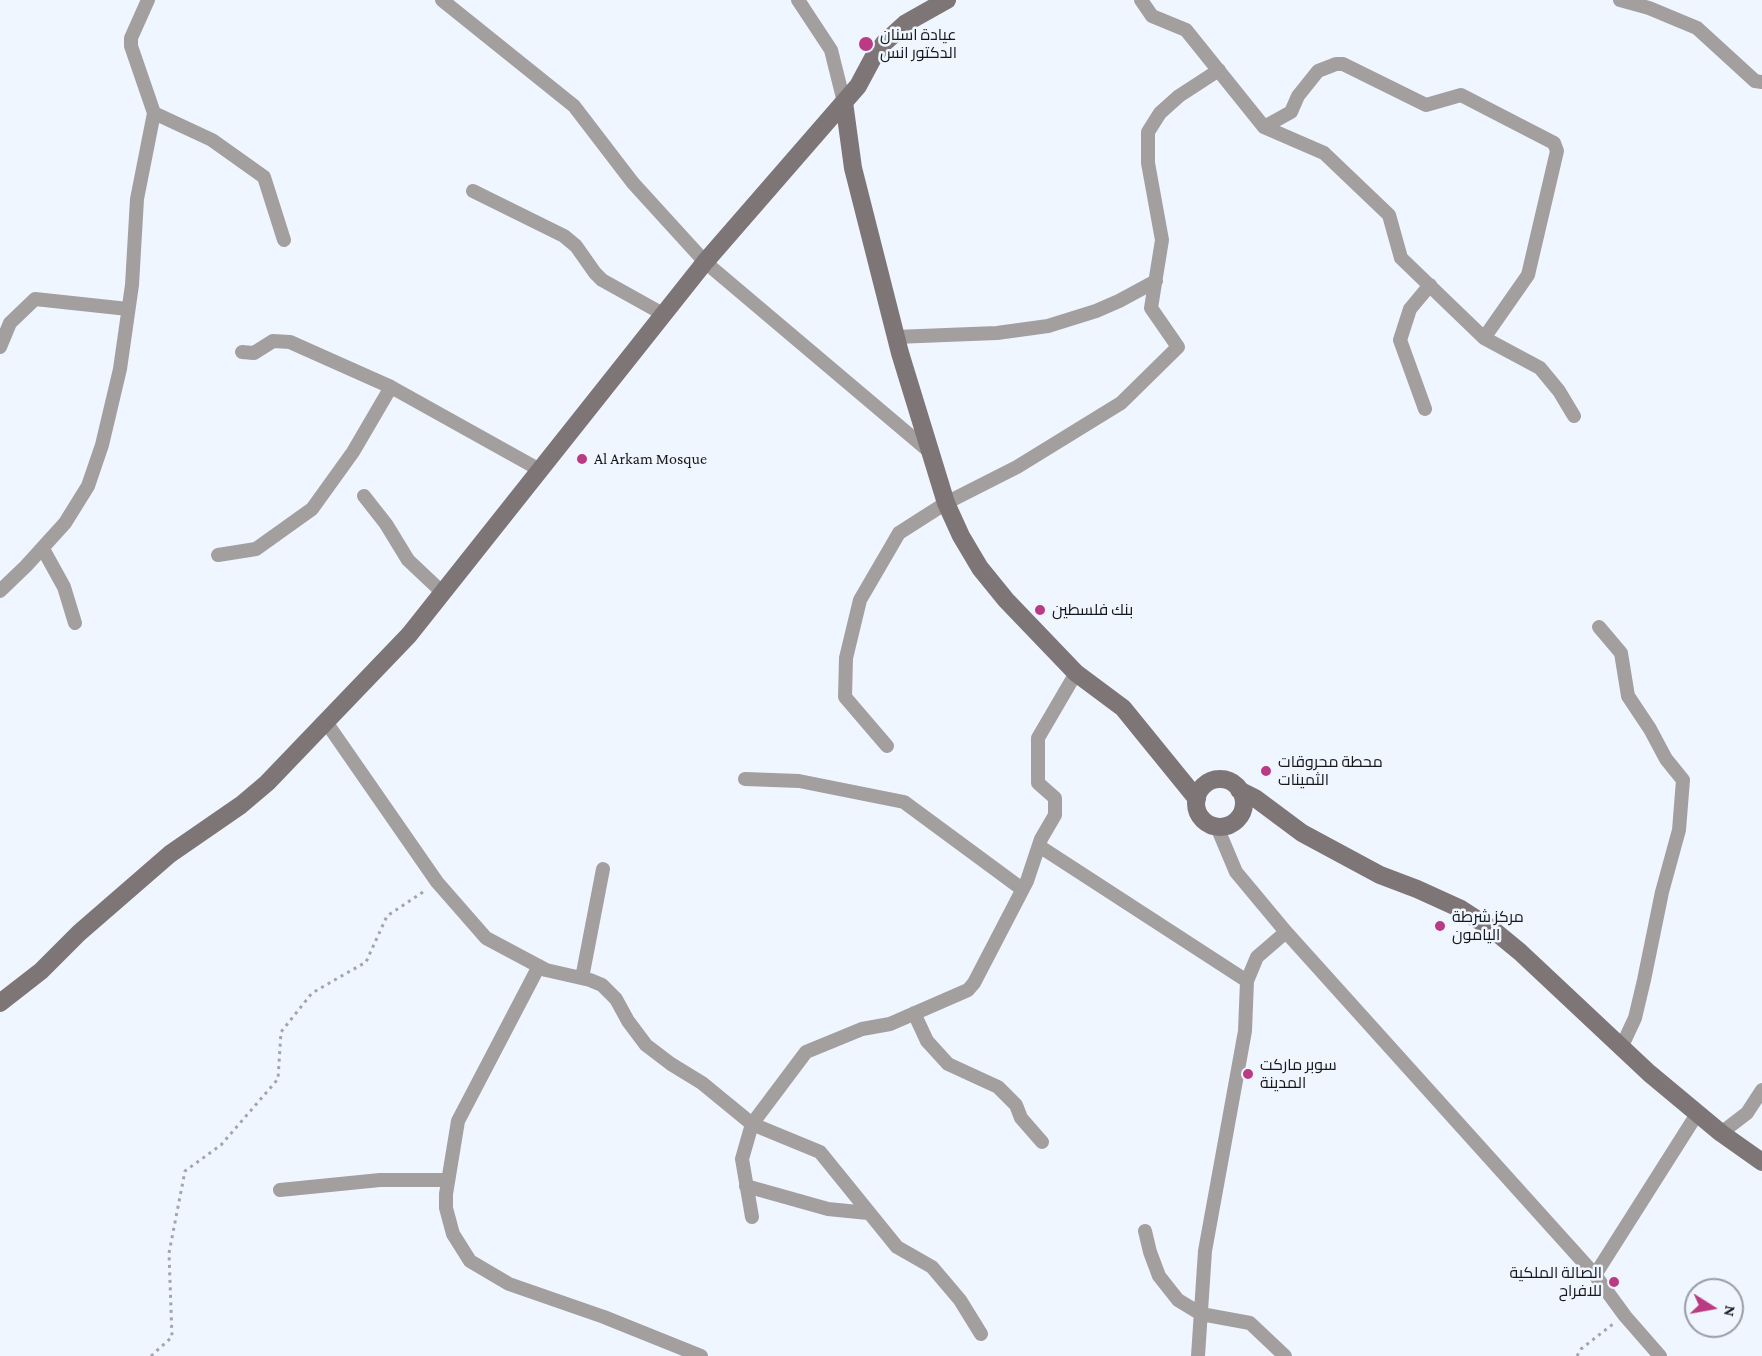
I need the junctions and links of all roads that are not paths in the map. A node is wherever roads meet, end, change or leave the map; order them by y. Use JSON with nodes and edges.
{"nodes":[{"id":1,"x":148,"y":0,"type":"edge"},
{"id":2,"x":442,"y":0,"type":"edge"},
{"id":3,"x":798,"y":0,"type":"edge"},
{"id":4,"x":947,"y":0,"type":"edge"},
{"id":5,"x":1141,"y":0,"type":"edge"},
{"id":6,"x":1620,"y":0,"type":"edge"},
{"id":7,"x":1219,"y":70,"type":"junction"},
{"id":8,"x":1762,"y":82,"type":"edge"},
{"id":9,"x":844,"y":102,"type":"junction"},
{"id":10,"x":154,"y":113,"type":"junction"},
{"id":11,"x":1264,"y":127,"type":"junction"},
{"id":12,"x":473,"y":191,"type":"dead end"},
{"id":13,"x":284,"y":240,"type":"dead end"},
{"id":14,"x":705,"y":262,"type":"junction"},
{"id":15,"x":1156,"y":280,"type":"junction"},
{"id":16,"x":1430,"y":285,"type":"junction"},
{"id":17,"x":128,"y":309,"type":"junction"},
{"id":18,"x":663,"y":314,"type":"junction"},
{"id":19,"x":895,"y":337,"type":"junction"},
{"id":20,"x":1484,"y":338,"type":"junction"},
{"id":21,"x":0,"y":347,"type":"edge"},
{"id":22,"x":242,"y":352,"type":"dead end"},
{"id":23,"x":391,"y":387,"type":"junction"},
{"id":24,"x":1425,"y":409,"type":"dead end"},
{"id":25,"x":1574,"y":416,"type":"dead end"},
{"id":26,"x":931,"y":453,"type":"junction"},
{"id":27,"x":540,"y":470,"type":"junction"},
{"id":28,"x":364,"y":496,"type":"dead end"},
{"id":29,"x":946,"y":503,"type":"junction"},
{"id":30,"x":43,"y":549,"type":"junction"},
{"id":31,"x":218,"y":555,"type":"dead end"},
{"id":32,"x":0,"y":591,"type":"edge"},
{"id":33,"x":442,"y":593,"type":"junction"},
{"id":34,"x":75,"y":623,"type":"dead end"},
{"id":35,"x":1599,"y":627,"type":"dead end"},
{"id":36,"x":1076,"y":673,"type":"junction"},
{"id":37,"x":326,"y":722,"type":"junction"},
{"id":38,"x":887,"y":746,"type":"dead end"},
{"id":39,"x":745,"y":779,"type":"dead end"},
{"id":40,"x":1239,"y":790,"type":"junction"},
{"id":41,"x":1197,"y":799,"type":"junction"},
{"id":42,"x":1217,"y":827,"type":"junction"},
{"id":43,"x":1039,"y":846,"type":"junction"},
{"id":44,"x":603,"y":869,"type":"dead end"},
{"id":45,"x":1022,"y":889,"type":"junction"},
{"id":46,"x":1286,"y":932,"type":"junction"},
{"id":47,"x":539,"y":966,"type":"junction"},
{"id":48,"x":582,"y":978,"type":"junction"},
{"id":49,"x":1247,"y":981,"type":"junction"},
{"id":50,"x":0,"y":1003,"type":"edge"},
{"id":51,"x":914,"y":1013,"type":"junction"},
{"id":52,"x":1622,"y":1048,"type":"junction"},
{"id":53,"x":1762,"y":1090,"type":"edge"},
{"id":54,"x":1697,"y":1114,"type":"junction"},
{"id":55,"x":752,"y":1124,"type":"junction"},
{"id":56,"x":1720,"y":1133,"type":"junction"},
{"id":57,"x":1042,"y":1142,"type":"dead end"},
{"id":58,"x":1762,"y":1162,"type":"edge"},
{"id":59,"x":447,"y":1180,"type":"junction"},
{"id":60,"x":746,"y":1186,"type":"junction"},
{"id":61,"x":280,"y":1190,"type":"dead end"},
{"id":62,"x":868,"y":1213,"type":"junction"},
{"id":63,"x":752,"y":1217,"type":"dead end"},
{"id":64,"x":1145,"y":1231,"type":"dead end"},
{"id":65,"x":1595,"y":1275,"type":"junction"},
{"id":66,"x":1201,"y":1314,"type":"junction"},
{"id":67,"x":981,"y":1334,"type":"dead end"},
{"id":68,"x":701,"y":1356,"type":"edge"},
{"id":69,"x":1198,"y":1356,"type":"edge"},
{"id":70,"x":1285,"y":1356,"type":"edge"},
{"id":71,"x":1660,"y":1356,"type":"edge"}],
"edges":[{"from":1,"to":10,"type":"street"},
{"from":2,"to":14,"type":"street"},
{"from":3,"to":9,"type":"street"},
{"from":4,"to":9,"type":"street"},
{"from":5,"to":7,"type":"street"},
{"from":6,"to":8,"type":"street"},
{"from":7,"to":11,"type":"street"},
{"from":7,"to":15,"type":"street"},
{"from":9,"to":14,"type":"street"},
{"from":9,"to":19,"type":"street"},
{"from":10,"to":13,"type":"street"},
{"from":10,"to":17,"type":"street"},
{"from":11,"to":16,"type":"street"},
{"from":11,"to":20,"type":"street"},
{"from":12,"to":18,"type":"street"},
{"from":14,"to":18,"type":"street"},
{"from":14,"to":26,"type":"street"},
{"from":15,"to":19,"type":"street"},
{"from":15,"to":29,"type":"street"},
{"from":16,"to":20,"type":"street"},
{"from":16,"to":24,"type":"street"},
{"from":17,"to":21,"type":"street"},
{"from":17,"to":30,"type":"street"},
{"from":18,"to":27,"type":"street"},
{"from":19,"to":26,"type":"street"},
{"from":20,"to":25,"type":"street"},
{"from":22,"to":23,"type":"street"},
{"from":23,"to":27,"type":"street"},
{"from":23,"to":31,"type":"street"},
{"from":26,"to":29,"type":"street"},
{"from":27,"to":33,"type":"street"},
{"from":28,"to":33,"type":"street"},
{"from":29,"to":36,"type":"street"},
{"from":29,"to":38,"type":"street"},
{"from":30,"to":32,"type":"street"},
{"from":30,"to":34,"type":"street"},
{"from":33,"to":37,"type":"street"},
{"from":35,"to":52,"type":"street"},
{"from":36,"to":41,"type":"street"},
{"from":36,"to":43,"type":"street"},
{"from":37,"to":47,"type":"street"},
{"from":37,"to":50,"type":"street"},
{"from":39,"to":45,"type":"street"},
{"from":40,"to":41,"type":"street"},
{"from":40,"to":42,"type":"street"},
{"from":40,"to":52,"type":"street"},
{"from":41,"to":42,"type":"street"},
{"from":42,"to":46,"type":"street"},
{"from":43,"to":45,"type":"street"},
{"from":43,"to":49,"type":"street"},
{"from":44,"to":48,"type":"street"},
{"from":45,"to":51,"type":"street"},
{"from":46,"to":49,"type":"street"},
{"from":46,"to":65,"type":"street"},
{"from":47,"to":48,"type":"street"},
{"from":47,"to":59,"type":"street"},
{"from":48,"to":55,"type":"street"},
{"from":49,"to":66,"type":"street"},
{"from":51,"to":55,"type":"street"},
{"from":51,"to":57,"type":"street"},
{"from":52,"to":54,"type":"street"},
{"from":53,"to":56,"type":"street"},
{"from":54,"to":56,"type":"street"},
{"from":54,"to":65,"type":"street"},
{"from":55,"to":60,"type":"street"},
{"from":55,"to":62,"type":"street"},
{"from":56,"to":58,"type":"street"},
{"from":59,"to":61,"type":"street"},
{"from":59,"to":68,"type":"street"},
{"from":60,"to":62,"type":"street"},
{"from":60,"to":63,"type":"street"},
{"from":62,"to":67,"type":"street"},
{"from":64,"to":66,"type":"street"},
{"from":65,"to":71,"type":"street"},
{"from":66,"to":69,"type":"street"},
{"from":66,"to":70,"type":"street"}]}
